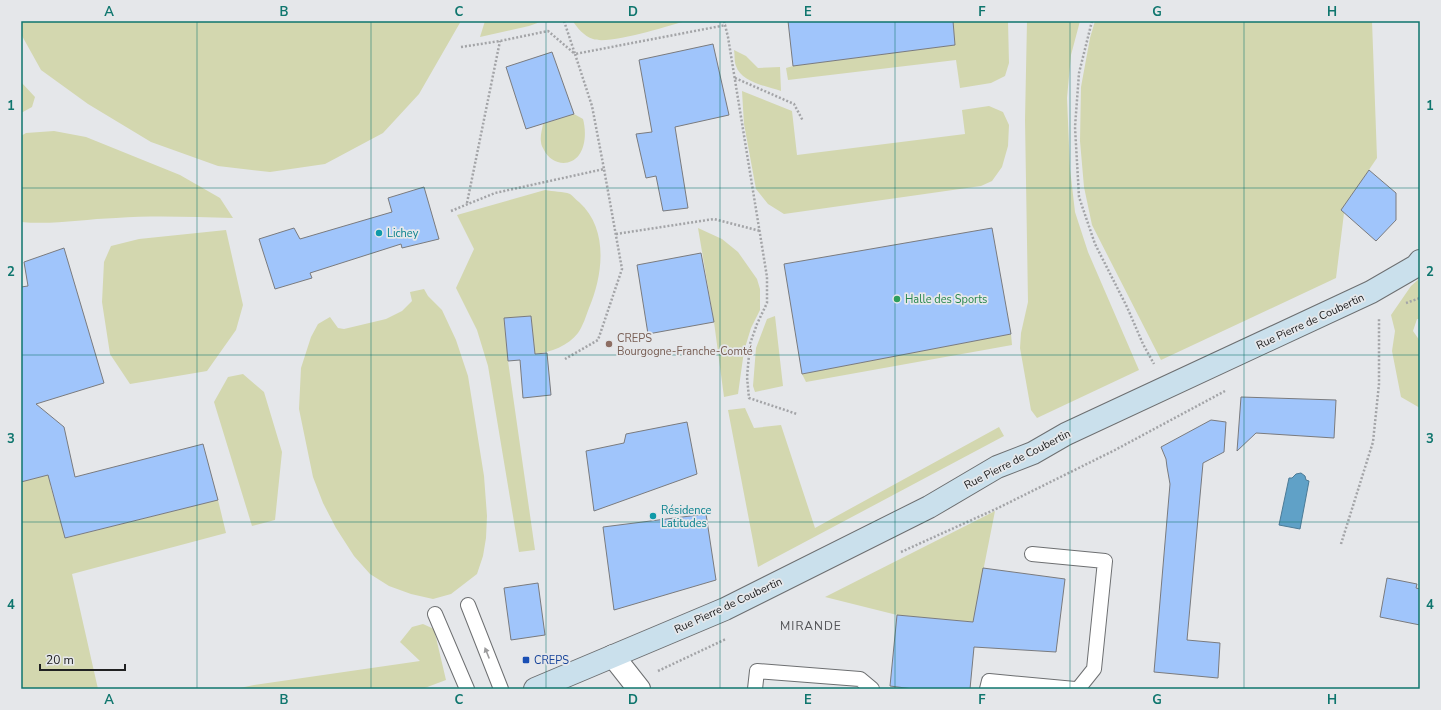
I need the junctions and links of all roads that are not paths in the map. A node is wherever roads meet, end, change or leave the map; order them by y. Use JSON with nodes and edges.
{"nodes":[{"id":1,"x":1420,"y":261,"type":"edge"},
{"id":2,"x":1032,"y":554,"type":"dead end"},
{"id":3,"x":468,"y":605,"type":"dead end"},
{"id":4,"x":435,"y":614,"type":"dead end"},
{"id":5,"x":613,"y":656,"type":"junction"},
{"id":6,"x":636,"y":686,"type":"edge"},
{"id":7,"x":467,"y":689,"type":"edge"},
{"id":8,"x":501,"y":689,"type":"edge"},
{"id":9,"x":535,"y":689,"type":"edge"},
{"id":10,"x":755,"y":689,"type":"edge"},
{"id":11,"x":872,"y":689,"type":"edge"},
{"id":12,"x":987,"y":689,"type":"edge"},
{"id":13,"x":1076,"y":689,"type":"edge"}],
"edges":[{"from":1,"to":5,"type":"main road","name":"Rue Pierre de Coubertin"},
{"from":2,"to":13,"type":"lane"},
{"from":8,"to":3,"type":"lane","one_way":true},
{"from":4,"to":7,"type":"lane"},
{"from":5,"to":6,"type":"street"},
{"from":5,"to":9,"type":"main road","name":"Rue Pierre de Coubertin"},
{"from":10,"to":11,"type":"lane"},
{"from":12,"to":13,"type":"lane"}]}
